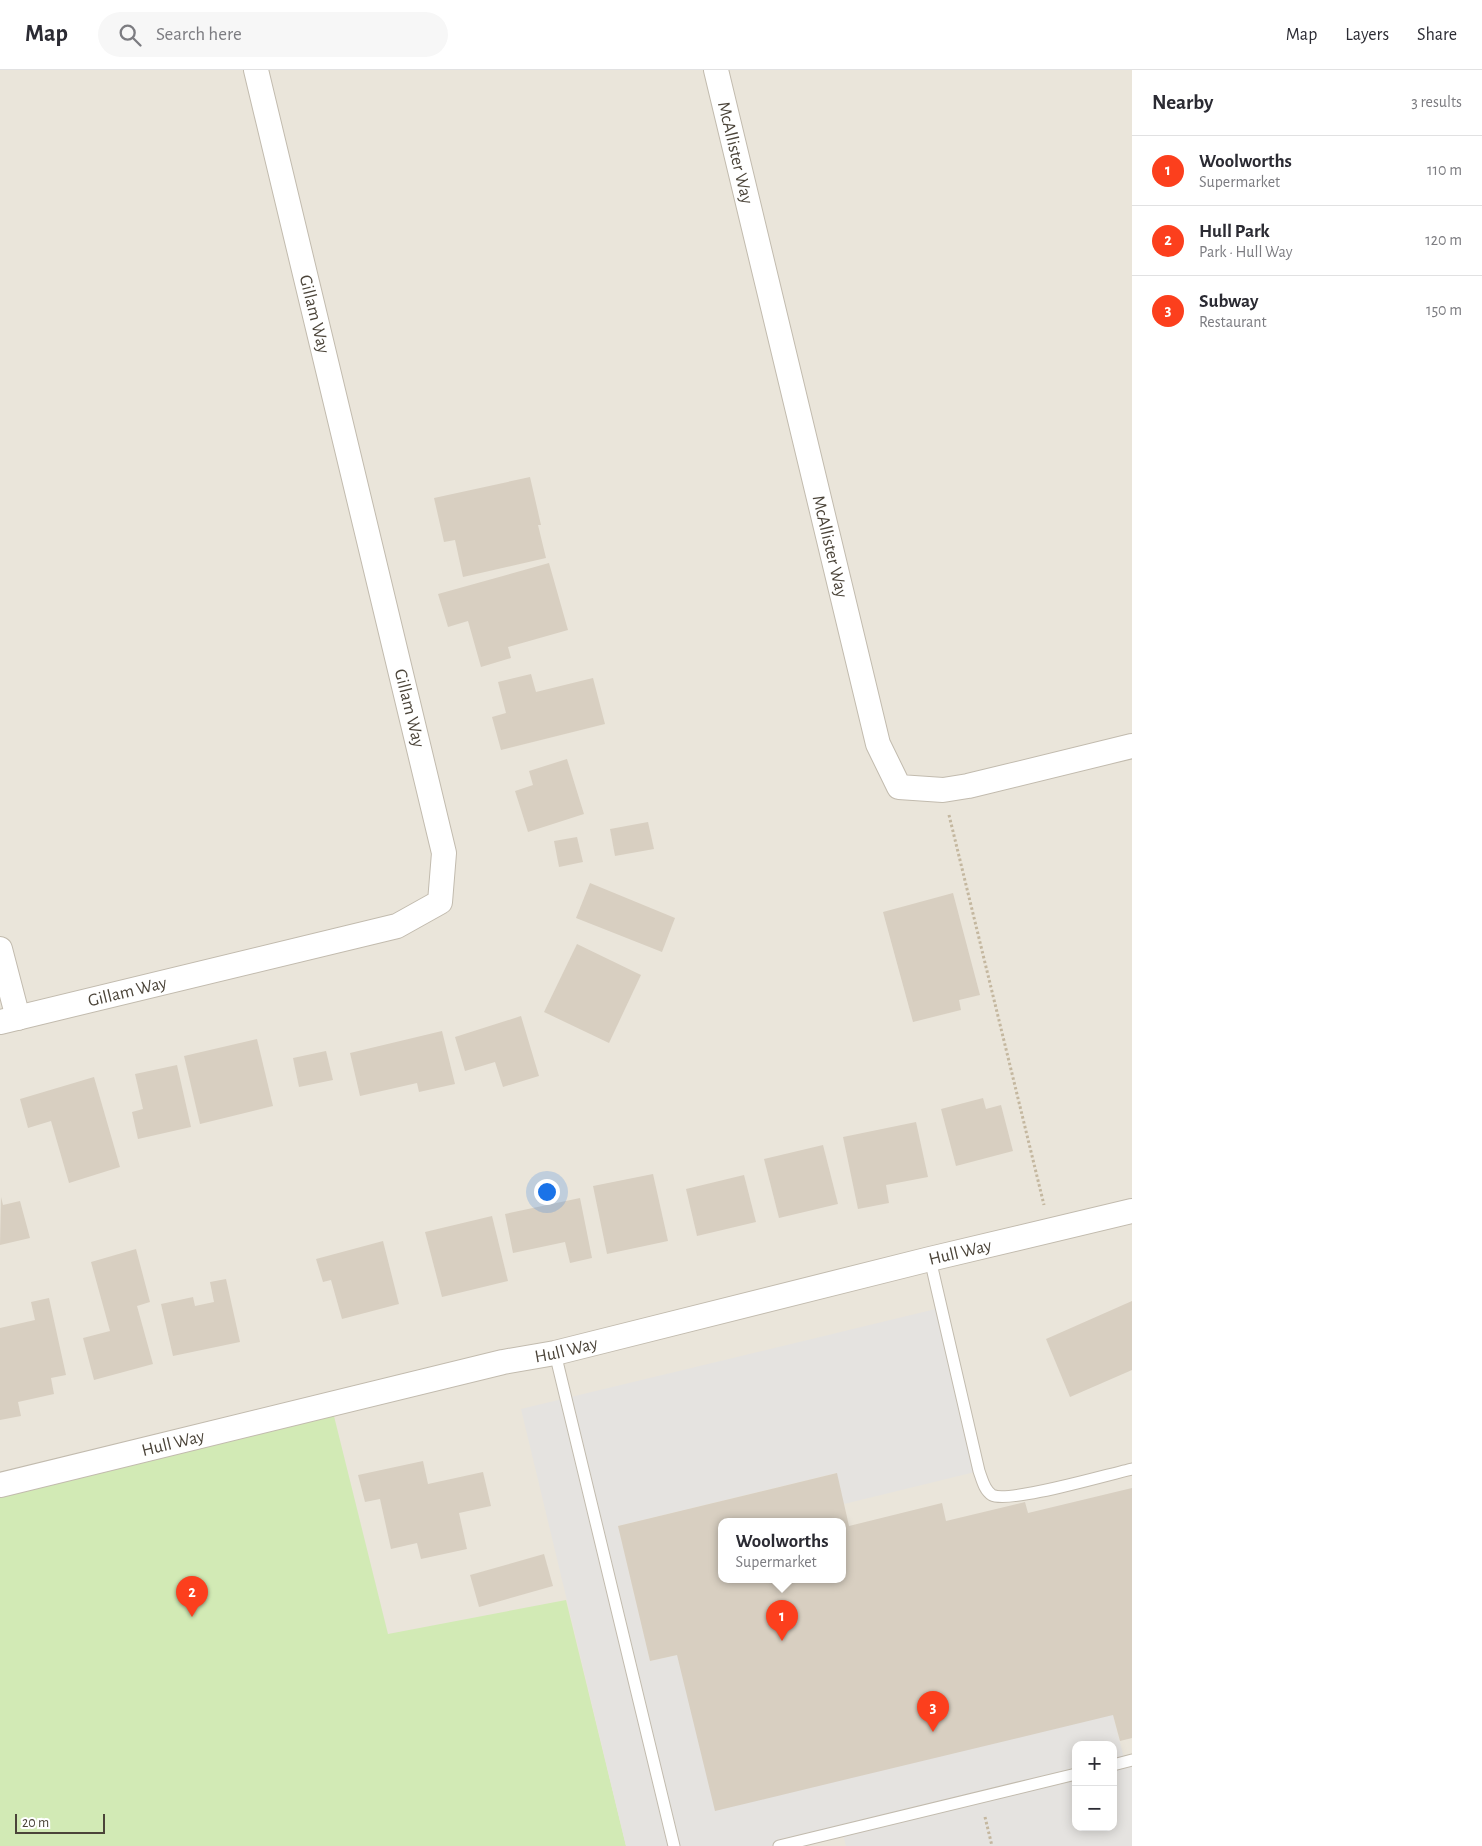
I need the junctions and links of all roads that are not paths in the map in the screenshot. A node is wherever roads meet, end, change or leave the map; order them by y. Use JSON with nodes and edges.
{"nodes":[{"id":1,"x":256,"y":70,"type":"edge"},
{"id":2,"x":716,"y":70,"type":"edge"},
{"id":3,"x":1132,"y":746,"type":"edge"},
{"id":4,"x":0,"y":949,"type":"edge"},
{"id":5,"x":9,"y":1020,"type":"edge"},
{"id":6,"x":1132,"y":1211,"type":"edge"},
{"id":7,"x":930,"y":1259,"type":"junction"},
{"id":8,"x":555,"y":1353,"type":"junction"},
{"id":9,"x":1132,"y":1469,"type":"edge"},
{"id":10,"x":0,"y":1485,"type":"edge"},
{"id":11,"x":1132,"y":1760,"type":"edge"},
{"id":12,"x":1117,"y":1764,"type":"edge"},
{"id":13,"x":1072,"y":1775,"type":"edge"},
{"id":14,"x":674,"y":1846,"type":"edge"},
{"id":15,"x":779,"y":1846,"type":"edge"}],
"edges":[{"from":1,"to":5,"type":"street","name":"Gillam Way"},
{"from":2,"to":3,"type":"street","name":"McAllister Way"},
{"from":4,"to":5,"type":"street"},
{"from":6,"to":7,"type":"street","name":"Hull Way"},
{"from":7,"to":8,"type":"street","name":"Hull Way"},
{"from":7,"to":9,"type":"lane"},
{"from":8,"to":10,"type":"street","name":"Hull Way"},
{"from":8,"to":14,"type":"lane"},
{"from":11,"to":12,"type":"lane"},
{"from":13,"to":15,"type":"lane"}]}
